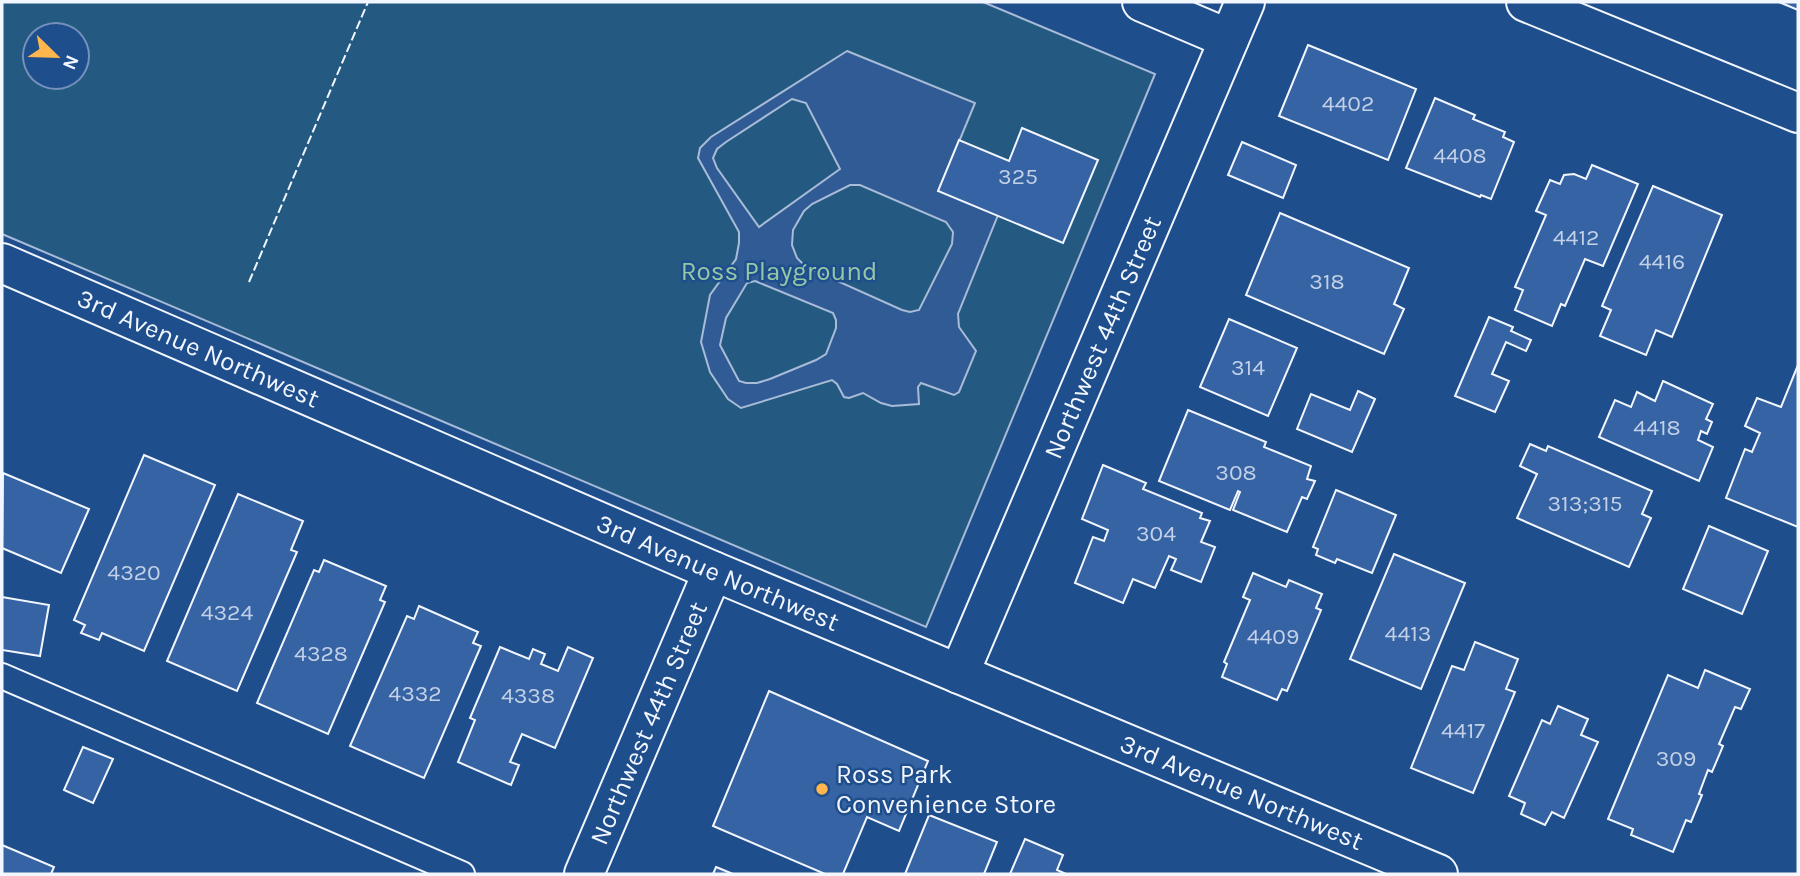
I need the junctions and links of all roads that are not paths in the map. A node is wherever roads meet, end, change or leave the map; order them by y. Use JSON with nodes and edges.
{"nodes":[{"id":1,"x":1142,"y":2,"type":"edge"},
{"id":2,"x":1245,"y":2,"type":"edge"},
{"id":3,"x":1526,"y":2,"type":"edge"},
{"id":4,"x":1229,"y":39,"type":"junction"},
{"id":5,"x":1798,"y":113,"type":"edge"},
{"id":6,"x":2,"y":263,"type":"edge"},
{"id":7,"x":713,"y":571,"type":"junction"},
{"id":8,"x":959,"y":674,"type":"junction"},
{"id":9,"x":2,"y":676,"type":"edge"},
{"id":10,"x":463,"y":874,"type":"edge"},
{"id":11,"x":584,"y":874,"type":"edge"},
{"id":12,"x":1438,"y":874,"type":"edge"}],
"edges":[{"from":1,"to":4,"type":"street"},
{"from":2,"to":4,"type":"street","name":"Northwest 44th Street"},
{"from":3,"to":5,"type":"street"},
{"from":4,"to":8,"type":"street","name":"Northwest 44th Street"},
{"from":6,"to":7,"type":"street","name":"3rd Avenue Northwest"},
{"from":7,"to":8,"type":"street","name":"3rd Avenue Northwest"},
{"from":7,"to":11,"type":"street","name":"Northwest 44th Street"},
{"from":8,"to":12,"type":"street","name":"3rd Avenue Northwest"},
{"from":9,"to":10,"type":"lane"}]}
